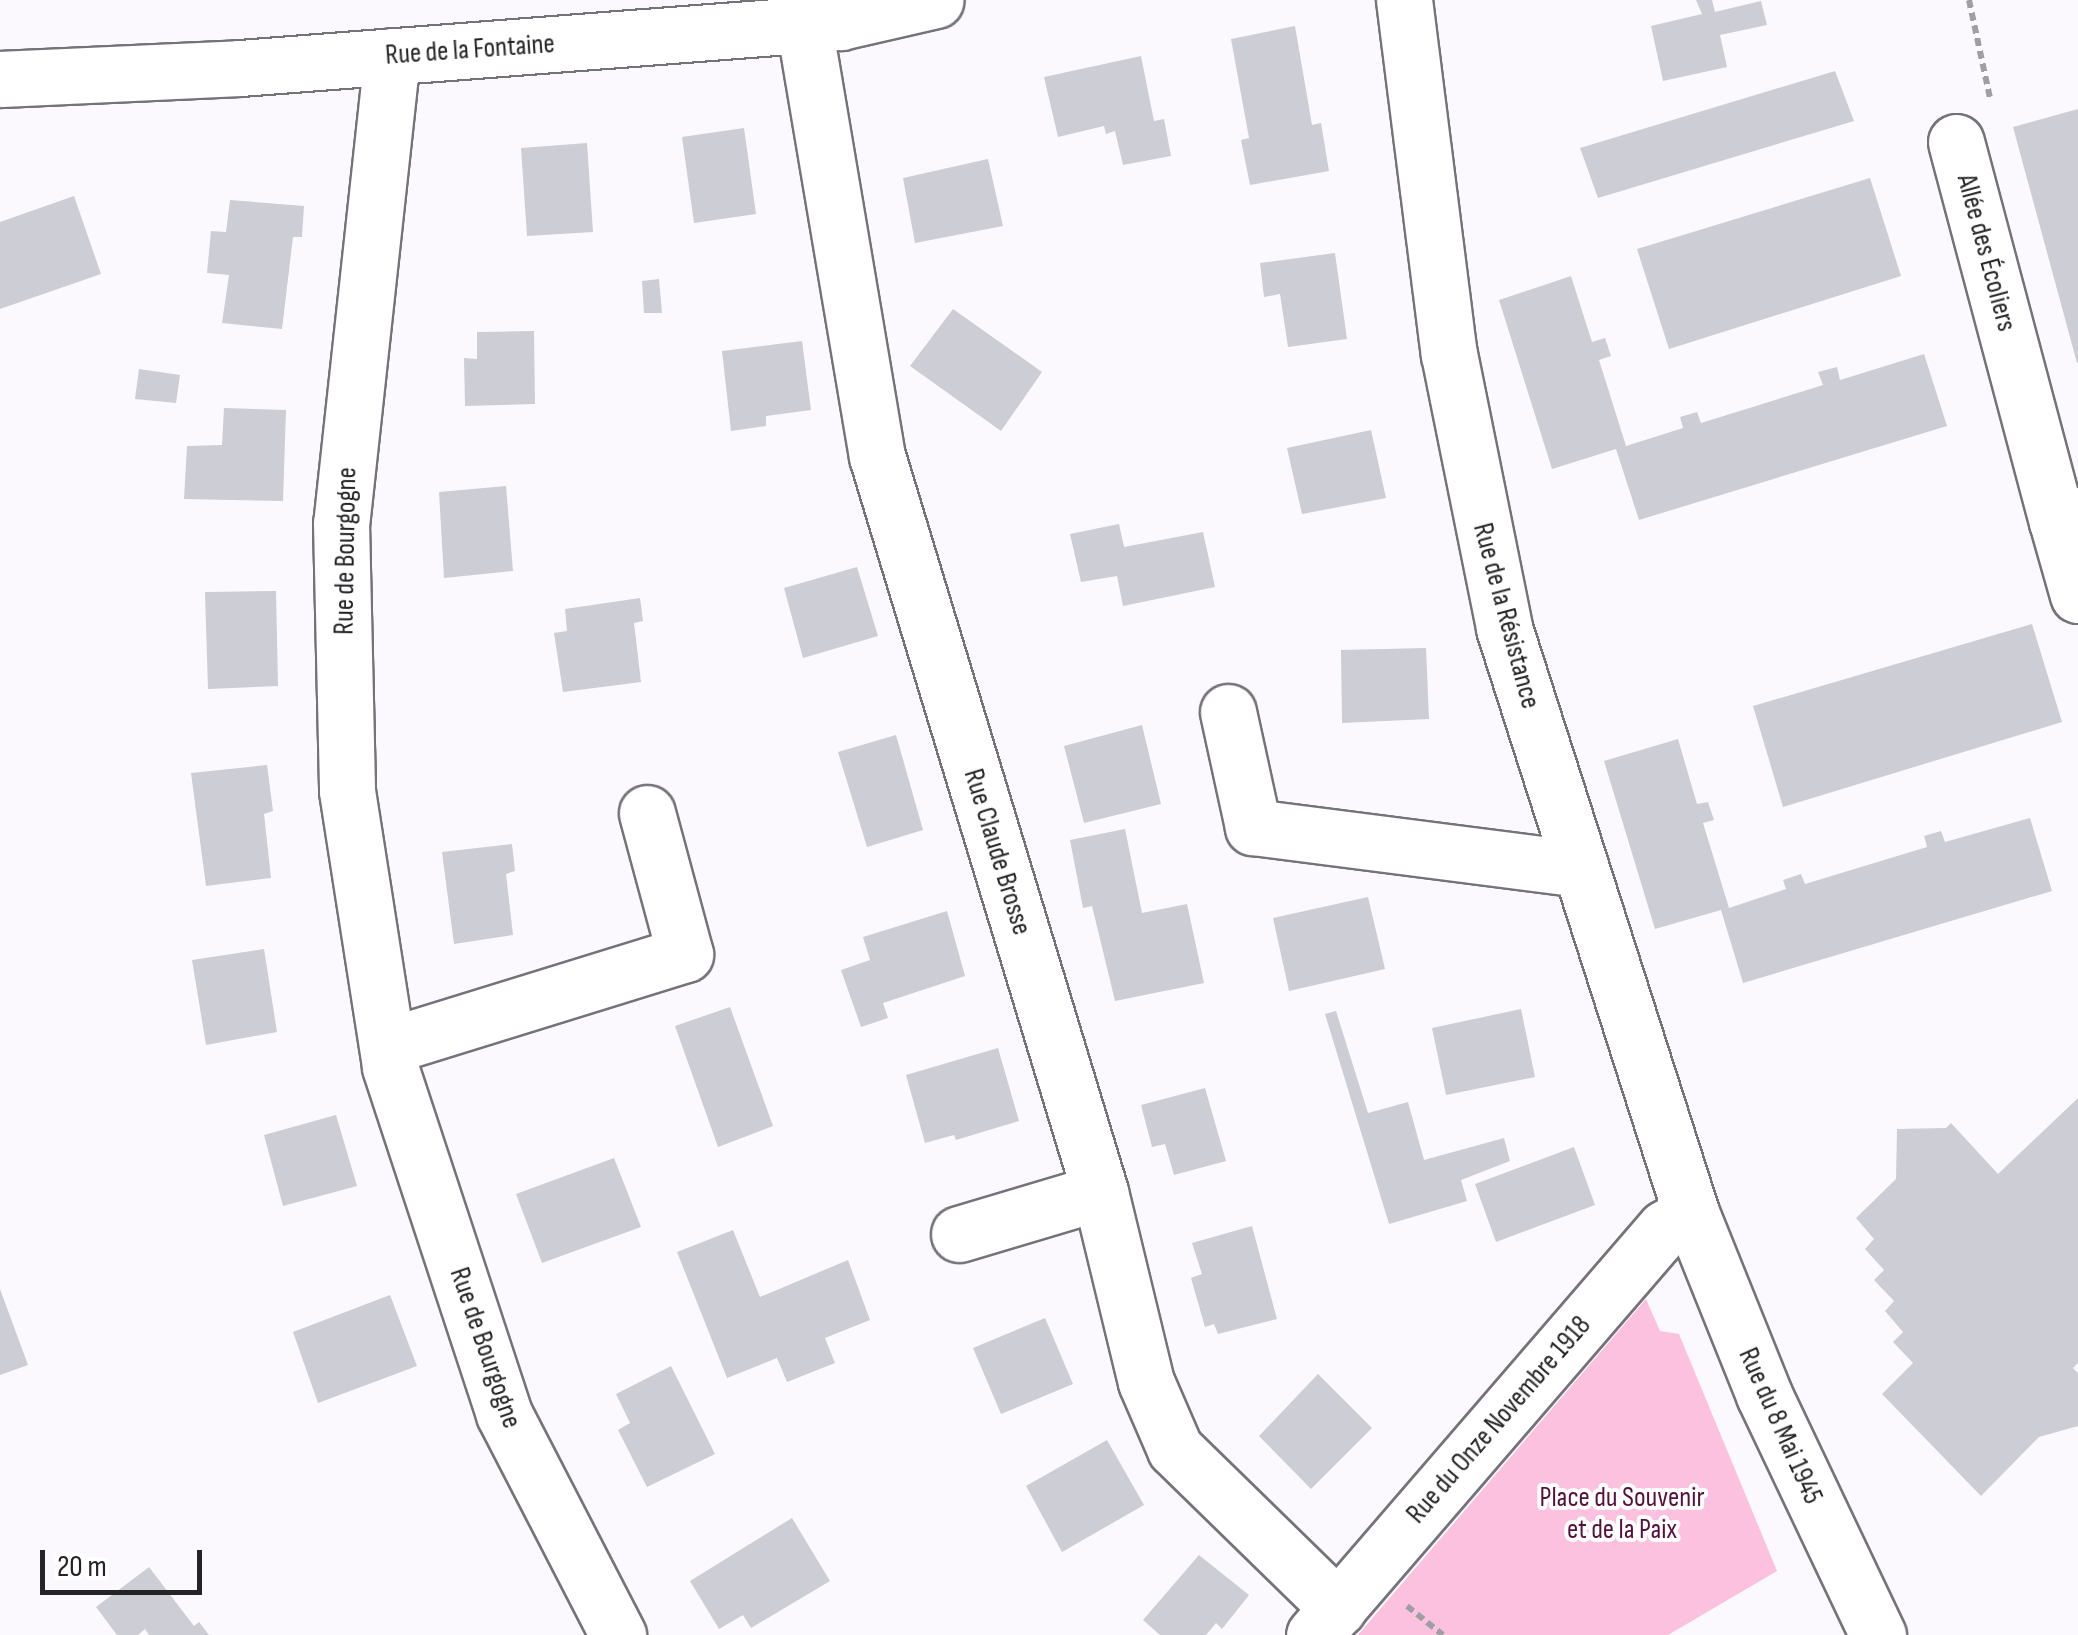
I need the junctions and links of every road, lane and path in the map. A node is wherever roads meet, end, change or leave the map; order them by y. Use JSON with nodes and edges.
{"nodes":[{"id":1,"x":936,"y":0,"type":"edge"},
{"id":2,"x":1404,"y":0,"type":"edge"},
{"id":3,"x":1969,"y":0,"type":"edge"},
{"id":4,"x":804,"y":25,"type":"junction"},
{"id":5,"x":392,"y":56,"type":"junction"},
{"id":6,"x":0,"y":79,"type":"edge"},
{"id":7,"x":1956,"y":142,"type":"joint"},
{"id":8,"x":2068,"y":518,"type":"edge"},
{"id":9,"x":2078,"y":595,"type":"edge"},
{"id":10,"x":1228,"y":712,"type":"dead end"},
{"id":11,"x":648,"y":813,"type":"dead end"},
{"id":12,"x":1580,"y":870,"type":"junction"},
{"id":13,"x":388,"y":1046,"type":"junction"},
{"id":14,"x":1100,"y":1192,"type":"junction"},
{"id":15,"x":1691,"y":1213,"type":"junction"},
{"id":16,"x":959,"y":1234,"type":"dead end"},
{"id":17,"x":1326,"y":1621,"type":"edge"},
{"id":18,"x":618,"y":1635,"type":"edge"},
{"id":19,"x":1878,"y":1635,"type":"edge"}],
"edges":[{"from":1,"to":4,"type":"street","name":"Rue de la Fontaine"},
{"from":2,"to":12,"type":"street","name":"Rue de la Résistance"},
{"from":3,"to":7,"type":"path","name":"Allée des Écoliers"},
{"from":4,"to":5,"type":"street","name":"Rue de la Fontaine"},
{"from":4,"to":14,"type":"street","name":"Rue Claude Brosse"},
{"from":5,"to":6,"type":"street","name":"Rue de la Fontaine"},
{"from":5,"to":13,"type":"street","name":"Rue de Bourgogne"},
{"from":7,"to":8,"type":"street","name":"Allée des Écoliers"},
{"from":8,"to":9,"type":"street","name":"Allée des Écoliers"},
{"from":10,"to":12,"type":"street"},
{"from":11,"to":13,"type":"street"},
{"from":12,"to":15,"type":"street","name":"Rue de la Résistance"},
{"from":13,"to":18,"type":"street","name":"Rue de Bourgogne"},
{"from":14,"to":16,"type":"street"},
{"from":14,"to":17,"type":"street","name":"Rue Claude Brosse"},
{"from":15,"to":17,"type":"street","name":"Rue du Onze Novembre 1918"},
{"from":15,"to":19,"type":"street","name":"Rue du 8 Mai 1945"}]}
